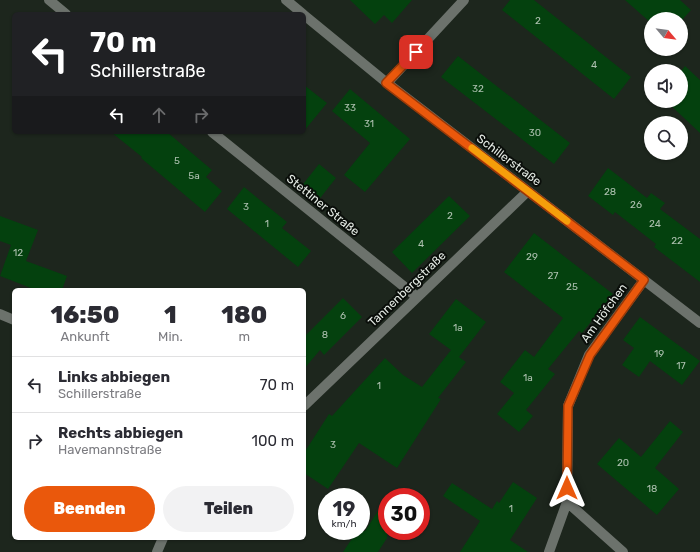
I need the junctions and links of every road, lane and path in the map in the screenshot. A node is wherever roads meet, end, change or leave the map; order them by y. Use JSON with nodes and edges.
{"nodes":[{"id":1,"x":49,"y":0,"type":"edge"},
{"id":2,"x":286,"y":0,"type":"edge"},
{"id":3,"x":464,"y":0,"type":"edge"},
{"id":4,"x":64,"y":12,"type":"edge"},
{"id":5,"x":301,"y":12,"type":"edge"},
{"id":6,"x":306,"y":16,"type":"edge"},
{"id":7,"x":386,"y":83,"type":"junction"},
{"id":8,"x":214,"y":134,"type":"edge"},
{"id":9,"x":528,"y":191,"type":"junction"},
{"id":10,"x":644,"y":280,"type":"junction"},
{"id":11,"x":417,"y":297,"type":"junction"},
{"id":12,"x":0,"y":314,"type":"edge"},
{"id":13,"x":12,"y":319,"type":"edge"},
{"id":14,"x":700,"y":323,"type":"edge"},
{"id":15,"x":306,"y":404,"type":"edge"},
{"id":16,"x":567,"y":502,"type":"junction"},
{"id":17,"x":162,"y":540,"type":"edge"},
{"id":18,"x":157,"y":552,"type":"edge"},
{"id":19,"x":549,"y":552,"type":"edge"},
{"id":20,"x":624,"y":552,"type":"edge"}],
"edges":[{"from":1,"to":4,"type":"street"},
{"from":2,"to":5,"type":"street","name":"Schillerstraße"},
{"from":3,"to":7,"type":"street"},
{"from":6,"to":7,"type":"street","name":"Schillerstraße"},
{"from":7,"to":9,"type":"street","name":"Schillerstraße"},
{"from":8,"to":11,"type":"street","name":"Stettiner Straße"},
{"from":9,"to":10,"type":"street","name":"Schillerstraße"},
{"from":9,"to":11,"type":"street","name":"Tannenbergstraße"},
{"from":10,"to":14,"type":"street","name":"Schillerstraße"},
{"from":10,"to":16,"type":"street","name":"Am Höfchen"},
{"from":11,"to":15,"type":"street","name":"Tannenbergstraße"},
{"from":12,"to":13,"type":"street"},
{"from":16,"to":19,"type":"street","name":"Am Höfchen"},
{"from":16,"to":20,"type":"street"},
{"from":17,"to":18,"type":"street"}]}
